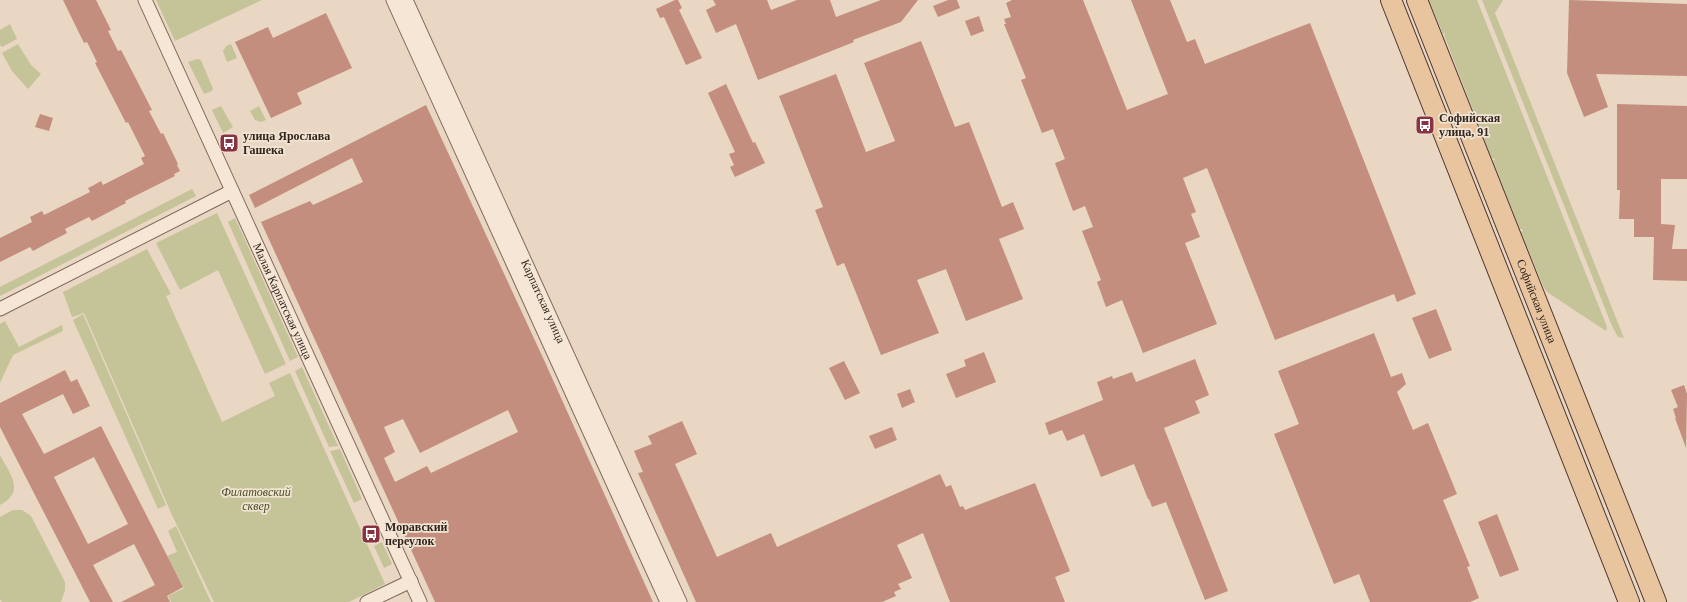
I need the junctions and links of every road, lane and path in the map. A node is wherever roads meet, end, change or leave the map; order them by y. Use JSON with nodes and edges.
{"nodes":[{"id":1,"x":145,"y":0,"type":"edge"},
{"id":2,"x":393,"y":0,"type":"edge"},
{"id":3,"x":406,"y":0,"type":"edge"},
{"id":4,"x":1391,"y":0,"type":"edge"},
{"id":5,"x":1417,"y":0,"type":"edge"},
{"id":6,"x":232,"y":191,"type":"junction"},
{"id":7,"x":0,"y":309,"type":"edge"},
{"id":8,"x":411,"y":581,"type":"junction"},
{"id":9,"x":367,"y":602,"type":"edge"},
{"id":10,"x":420,"y":602,"type":"edge"},
{"id":11,"x":666,"y":602,"type":"edge"},
{"id":12,"x":680,"y":602,"type":"edge"},
{"id":13,"x":1629,"y":602,"type":"edge"},
{"id":14,"x":1656,"y":602,"type":"edge"}],
"edges":[{"from":1,"to":6,"type":"street","name":"Малая Карпатская улица"},
{"from":2,"to":11,"type":"street","name":"Карпатская улица"},
{"from":3,"to":12,"type":"street","name":"Карпатская улица"},
{"from":4,"to":13,"type":"main road","name":"Софийская улица"},
{"from":5,"to":14,"type":"main road","name":"Софийская улица"},
{"from":6,"to":7,"type":"street"},
{"from":6,"to":8,"type":"street","name":"Малая Карпатская улица"},
{"from":8,"to":9,"type":"street"},
{"from":8,"to":10,"type":"street","name":"Малая Карпатская улица"}]}
